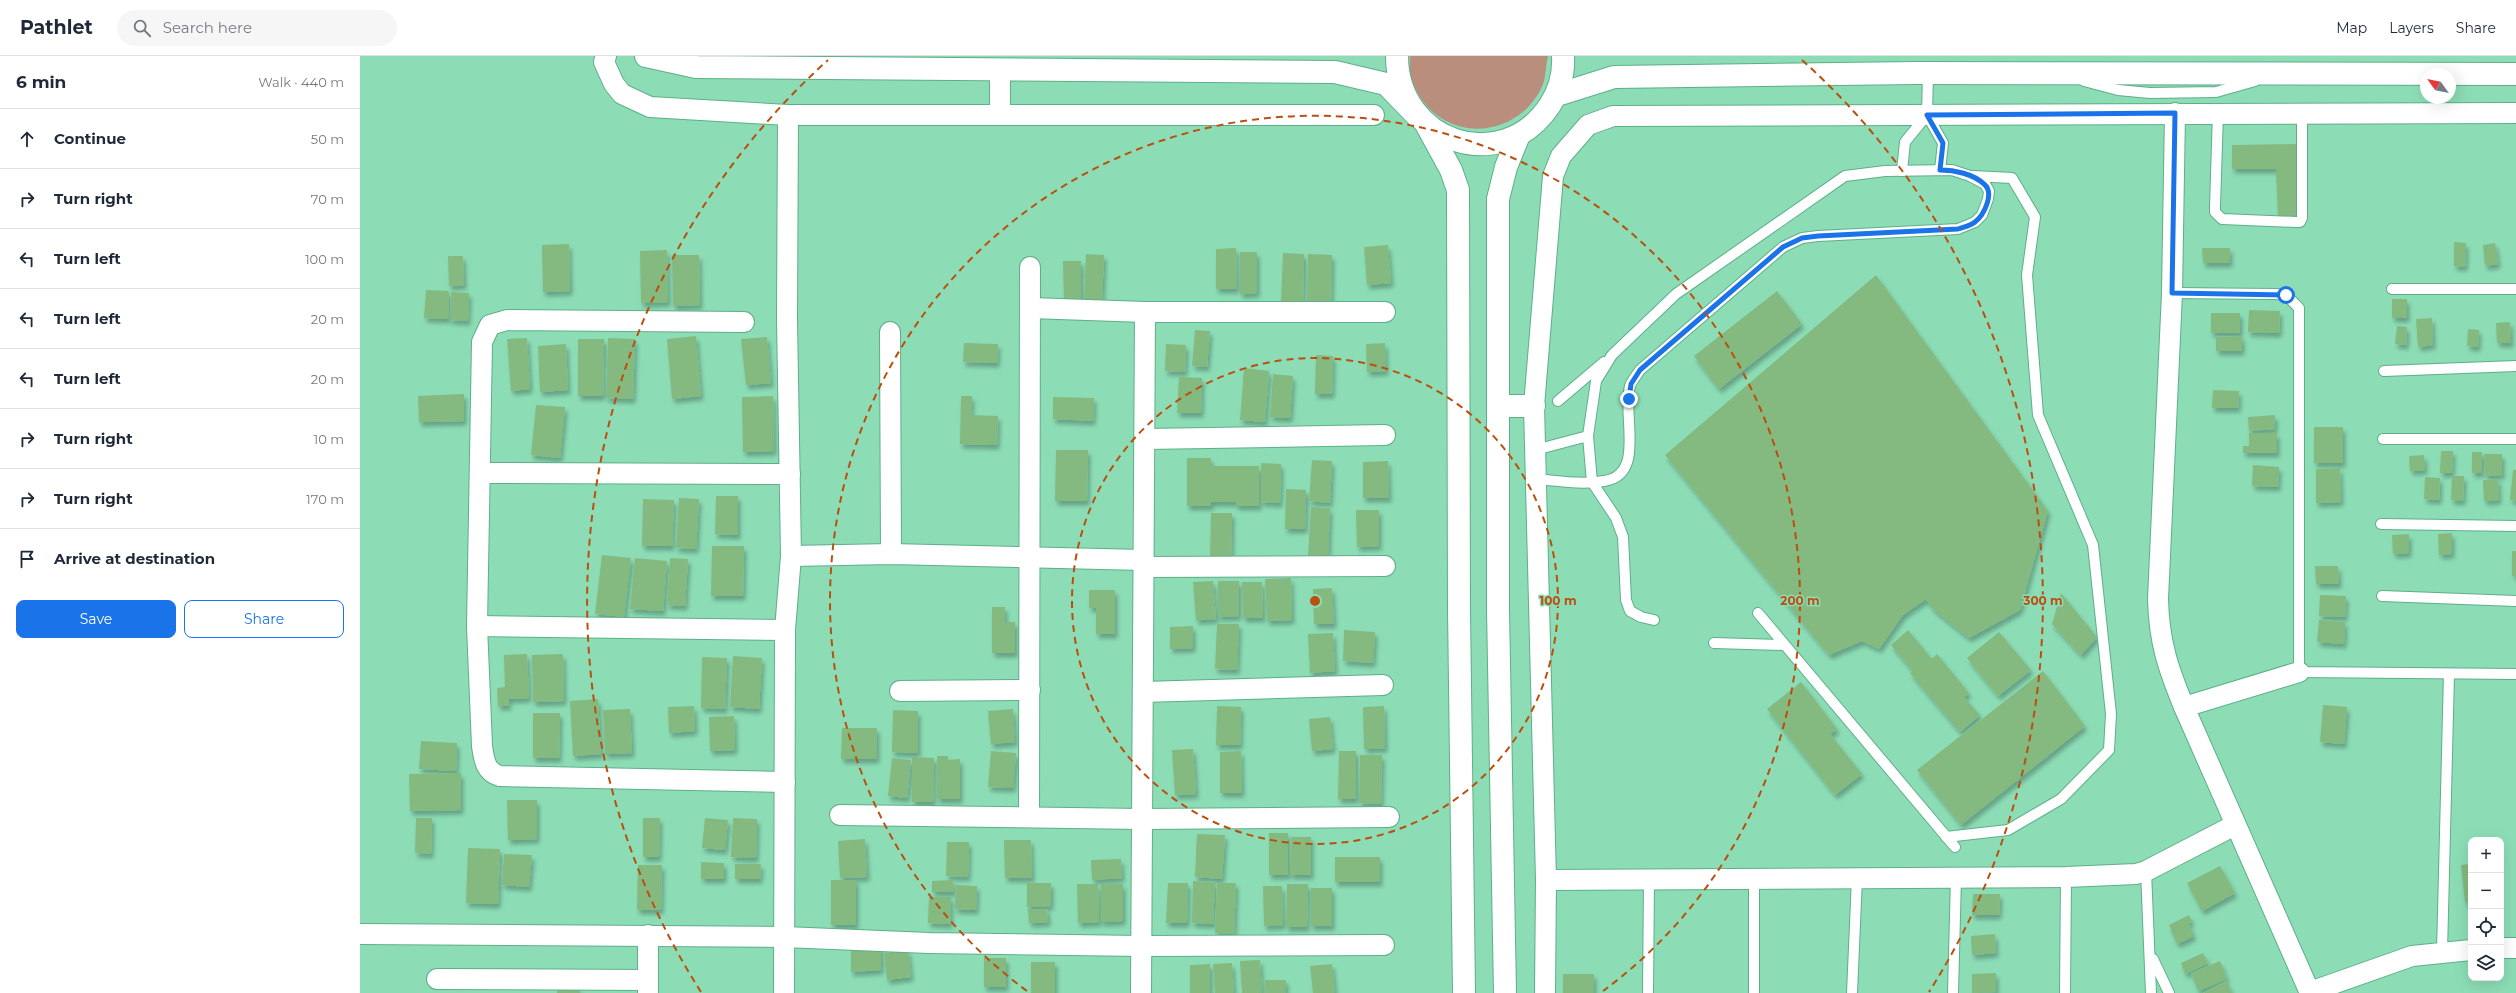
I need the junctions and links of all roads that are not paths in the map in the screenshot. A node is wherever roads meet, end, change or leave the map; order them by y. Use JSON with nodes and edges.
{"nodes":[{"id":1,"x":606,"y":56,"type":"edge"},
{"id":2,"x":646,"y":56,"type":"edge"},
{"id":3,"x":1397,"y":56,"type":"edge"},
{"id":4,"x":1563,"y":56,"type":"edge"},
{"id":5,"x":1000,"y":70,"type":"junction"},
{"id":6,"x":1928,"y":73,"type":"junction"},
{"id":7,"x":2516,"y":74,"type":"edge"},
{"id":8,"x":1557,"y":95,"type":"junction"},
{"id":9,"x":2175,"y":113,"type":"junction"},
{"id":10,"x":2218,"y":113,"type":"junction"},
{"id":11,"x":2302,"y":113,"type":"junction"},
{"id":12,"x":2516,"y":113,"type":"edge"},
{"id":13,"x":788,"y":115,"type":"junction"},
{"id":14,"x":1374,"y":115,"type":"dead end"},
{"id":15,"x":1927,"y":115,"type":"junction"},
{"id":16,"x":1000,"y":116,"type":"junction"},
{"id":17,"x":1422,"y":121,"type":"junction"},
{"id":18,"x":1519,"y":135,"type":"junction"},
{"id":19,"x":1940,"y":170,"type":"junction"},
{"id":20,"x":1902,"y":171,"type":"junction"},
{"id":21,"x":1970,"y":176,"type":"junction"},
{"id":22,"x":1030,"y":267,"type":"dead end"},
{"id":23,"x":2392,"y":289,"type":"dead end"},
{"id":24,"x":2516,"y":289,"type":"edge"},
{"id":25,"x":2172,"y":293,"type":"junction"},
{"id":26,"x":1030,"y":308,"type":"junction"},
{"id":27,"x":1145,"y":312,"type":"junction"},
{"id":28,"x":1386,"y":312,"type":"dead end"},
{"id":29,"x":744,"y":322,"type":"dead end"},
{"id":30,"x":890,"y":332,"type":"dead end"},
{"id":31,"x":1612,"y":355,"type":"junction"},
{"id":32,"x":2516,"y":366,"type":"edge"},
{"id":33,"x":2384,"y":371,"type":"dead end"},
{"id":34,"x":1558,"y":401,"type":"dead end"},
{"id":35,"x":1499,"y":406,"type":"junction"},
{"id":36,"x":1534,"y":406,"type":"junction"},
{"id":37,"x":1385,"y":435,"type":"dead end"},
{"id":38,"x":1588,"y":436,"type":"junction"},
{"id":39,"x":1145,"y":439,"type":"junction"},
{"id":40,"x":2384,"y":439,"type":"dead end"},
{"id":41,"x":2516,"y":439,"type":"edge"},
{"id":42,"x":1535,"y":450,"type":"junction"},
{"id":43,"x":480,"y":473,"type":"junction"},
{"id":44,"x":790,"y":474,"type":"junction"},
{"id":45,"x":1536,"y":479,"type":"junction"},
{"id":46,"x":1592,"y":482,"type":"junction"},
{"id":47,"x":2381,"y":524,"type":"dead end"},
{"id":48,"x":2516,"y":526,"type":"edge"},
{"id":49,"x":891,"y":554,"type":"junction"},
{"id":50,"x":791,"y":556,"type":"junction"},
{"id":51,"x":1030,"y":557,"type":"junction"},
{"id":52,"x":1144,"y":563,"type":"junction"},
{"id":53,"x":1385,"y":566,"type":"dead end"},
{"id":54,"x":2382,"y":596,"type":"dead end"},
{"id":55,"x":2516,"y":601,"type":"edge"},
{"id":56,"x":1758,"y":613,"type":"dead end"},
{"id":57,"x":1654,"y":620,"type":"dead end"},
{"id":58,"x":477,"y":626,"type":"junction"},
{"id":59,"x":785,"y":630,"type":"junction"},
{"id":60,"x":1714,"y":644,"type":"dead end"},
{"id":61,"x":1784,"y":645,"type":"junction"},
{"id":62,"x":2299,"y":672,"type":"junction"},
{"id":63,"x":2449,"y":674,"type":"junction"},
{"id":64,"x":2516,"y":674,"type":"edge"},
{"id":65,"x":1383,"y":684,"type":"dead end"},
{"id":66,"x":1030,"y":690,"type":"junction"},
{"id":67,"x":900,"y":691,"type":"dead end"},
{"id":68,"x":1143,"y":692,"type":"junction"},
{"id":69,"x":2184,"y":707,"type":"junction"},
{"id":70,"x":785,"y":782,"type":"junction"},
{"id":71,"x":840,"y":815,"type":"dead end"},
{"id":72,"x":1029,"y":817,"type":"junction"},
{"id":73,"x":1389,"y":817,"type":"dead end"},
{"id":74,"x":1142,"y":819,"type":"junction"},
{"id":75,"x":2235,"y":825,"type":"junction"},
{"id":76,"x":1946,"y":837,"type":"junction"},
{"id":77,"x":1955,"y":847,"type":"dead end"},
{"id":78,"x":2146,"y":870,"type":"junction"},
{"id":79,"x":1956,"y":877,"type":"junction"},
{"id":80,"x":2066,"y":877,"type":"junction"},
{"id":81,"x":1857,"y":878,"type":"junction"},
{"id":82,"x":1649,"y":879,"type":"junction"},
{"id":83,"x":1754,"y":879,"type":"junction"},
{"id":84,"x":1546,"y":880,"type":"junction"},
{"id":85,"x":360,"y":934,"type":"edge"},
{"id":86,"x":648,"y":935,"type":"junction"},
{"id":87,"x":784,"y":937,"type":"junction"},
{"id":88,"x":1384,"y":945,"type":"dead end"},
{"id":89,"x":1142,"y":946,"type":"junction"},
{"id":90,"x":2504,"y":948,"type":"edge"},
{"id":91,"x":2516,"y":948,"type":"edge"},
{"id":92,"x":2468,"y":950,"type":"edge"},
{"id":93,"x":2442,"y":952,"type":"junction"},
{"id":94,"x":2151,"y":955,"type":"junction"},
{"id":95,"x":437,"y":979,"type":"dead end"},
{"id":96,"x":648,"y":986,"type":"edge"},
{"id":97,"x":2310,"y":992,"type":"edge"},
{"id":98,"x":784,"y":993,"type":"edge"},
{"id":99,"x":1142,"y":993,"type":"edge"},
{"id":100,"x":1464,"y":993,"type":"edge"},
{"id":101,"x":1505,"y":993,"type":"edge"},
{"id":102,"x":1545,"y":993,"type":"edge"},
{"id":103,"x":1648,"y":993,"type":"edge"},
{"id":104,"x":1754,"y":993,"type":"edge"},
{"id":105,"x":1852,"y":993,"type":"edge"},
{"id":106,"x":1953,"y":993,"type":"edge"},
{"id":107,"x":2065,"y":993,"type":"edge"},
{"id":108,"x":2151,"y":993,"type":"edge"},
{"id":109,"x":2169,"y":993,"type":"edge"}],
"edges":[{"from":1,"to":13,"type":"street"},
{"from":2,"to":5,"type":"street"},
{"from":3,"to":17,"type":"street"},
{"from":4,"to":8,"type":"street"},
{"from":5,"to":16,"type":"street"},
{"from":5,"to":17,"type":"street"},
{"from":6,"to":7,"type":"street"},
{"from":6,"to":8,"type":"street"},
{"from":6,"to":15,"type":"lane"},
{"from":8,"to":18,"type":"street"},
{"from":9,"to":10,"type":"street"},
{"from":9,"to":15,"type":"street"},
{"from":9,"to":25,"type":"street"},
{"from":10,"to":11,"type":"street"},
{"from":10,"to":11,"type":"lane"},
{"from":11,"to":12,"type":"street"},
{"from":13,"to":16,"type":"street"},
{"from":13,"to":44,"type":"street"},
{"from":14,"to":16,"type":"street"},
{"from":15,"to":19,"type":"lane"},
{"from":15,"to":20,"type":"lane"},
{"from":15,"to":36,"type":"street"},
{"from":17,"to":18,"type":"street"},
{"from":17,"to":100,"type":"street"},
{"from":18,"to":35,"type":"street"},
{"from":19,"to":20,"type":"lane"},
{"from":19,"to":21,"type":"lane"},
{"from":20,"to":31,"type":"lane"},
{"from":21,"to":46,"type":"lane"},
{"from":21,"to":76,"type":"lane"},
{"from":22,"to":26,"type":"street"},
{"from":23,"to":24,"type":"lane"},
{"from":25,"to":62,"type":"lane"},
{"from":25,"to":69,"type":"street"},
{"from":26,"to":27,"type":"street"},
{"from":26,"to":51,"type":"street"},
{"from":27,"to":28,"type":"street"},
{"from":27,"to":39,"type":"street"},
{"from":29,"to":43,"type":"street"},
{"from":30,"to":49,"type":"street"},
{"from":31,"to":34,"type":"lane"},
{"from":31,"to":38,"type":"lane"},
{"from":32,"to":33,"type":"lane"},
{"from":35,"to":36,"type":"street"},
{"from":35,"to":101,"type":"street"},
{"from":36,"to":42,"type":"street"},
{"from":37,"to":39,"type":"street"},
{"from":38,"to":42,"type":"lane"},
{"from":38,"to":46,"type":"lane"},
{"from":39,"to":52,"type":"street"},
{"from":40,"to":41,"type":"lane"},
{"from":42,"to":45,"type":"street"},
{"from":43,"to":44,"type":"street"},
{"from":43,"to":58,"type":"street"},
{"from":44,"to":50,"type":"street"},
{"from":45,"to":46,"type":"lane"},
{"from":45,"to":84,"type":"street"},
{"from":46,"to":57,"type":"lane"},
{"from":47,"to":48,"type":"lane"},
{"from":49,"to":50,"type":"street"},
{"from":49,"to":51,"type":"street"},
{"from":50,"to":59,"type":"street"},
{"from":51,"to":52,"type":"street"},
{"from":51,"to":66,"type":"street"},
{"from":52,"to":53,"type":"street"},
{"from":52,"to":68,"type":"street"},
{"from":54,"to":55,"type":"lane"},
{"from":56,"to":61,"type":"lane"},
{"from":58,"to":59,"type":"street"},
{"from":58,"to":70,"type":"street"},
{"from":59,"to":70,"type":"street"},
{"from":60,"to":61,"type":"lane"},
{"from":61,"to":76,"type":"lane"},
{"from":62,"to":63,"type":"lane"},
{"from":62,"to":69,"type":"street"},
{"from":63,"to":64,"type":"lane"},
{"from":63,"to":93,"type":"lane"},
{"from":65,"to":68,"type":"street"},
{"from":66,"to":67,"type":"street"},
{"from":66,"to":72,"type":"street"},
{"from":68,"to":74,"type":"street"},
{"from":69,"to":75,"type":"street"},
{"from":70,"to":87,"type":"street"},
{"from":71,"to":72,"type":"street"},
{"from":72,"to":74,"type":"street"},
{"from":73,"to":74,"type":"street"},
{"from":74,"to":89,"type":"street"},
{"from":75,"to":78,"type":"street"},
{"from":75,"to":97,"type":"street"},
{"from":76,"to":77,"type":"lane"},
{"from":78,"to":80,"type":"street"},
{"from":78,"to":94,"type":"lane"},
{"from":79,"to":80,"type":"street"},
{"from":79,"to":81,"type":"street"},
{"from":79,"to":106,"type":"lane"},
{"from":80,"to":107,"type":"lane"},
{"from":81,"to":83,"type":"street"},
{"from":81,"to":105,"type":"lane"},
{"from":82,"to":83,"type":"street"},
{"from":82,"to":84,"type":"street"},
{"from":82,"to":103,"type":"lane"},
{"from":83,"to":104,"type":"lane"},
{"from":84,"to":102,"type":"street"},
{"from":85,"to":86,"type":"street"},
{"from":86,"to":87,"type":"street"},
{"from":86,"to":96,"type":"street"},
{"from":87,"to":89,"type":"street"},
{"from":87,"to":98,"type":"street"},
{"from":88,"to":89,"type":"street"},
{"from":89,"to":99,"type":"street"},
{"from":90,"to":91,"type":"street"},
{"from":92,"to":93,"type":"street"},
{"from":93,"to":97,"type":"street"},
{"from":94,"to":108,"type":"lane"},
{"from":94,"to":109,"type":"lane"},
{"from":95,"to":96,"type":"street"}]}
